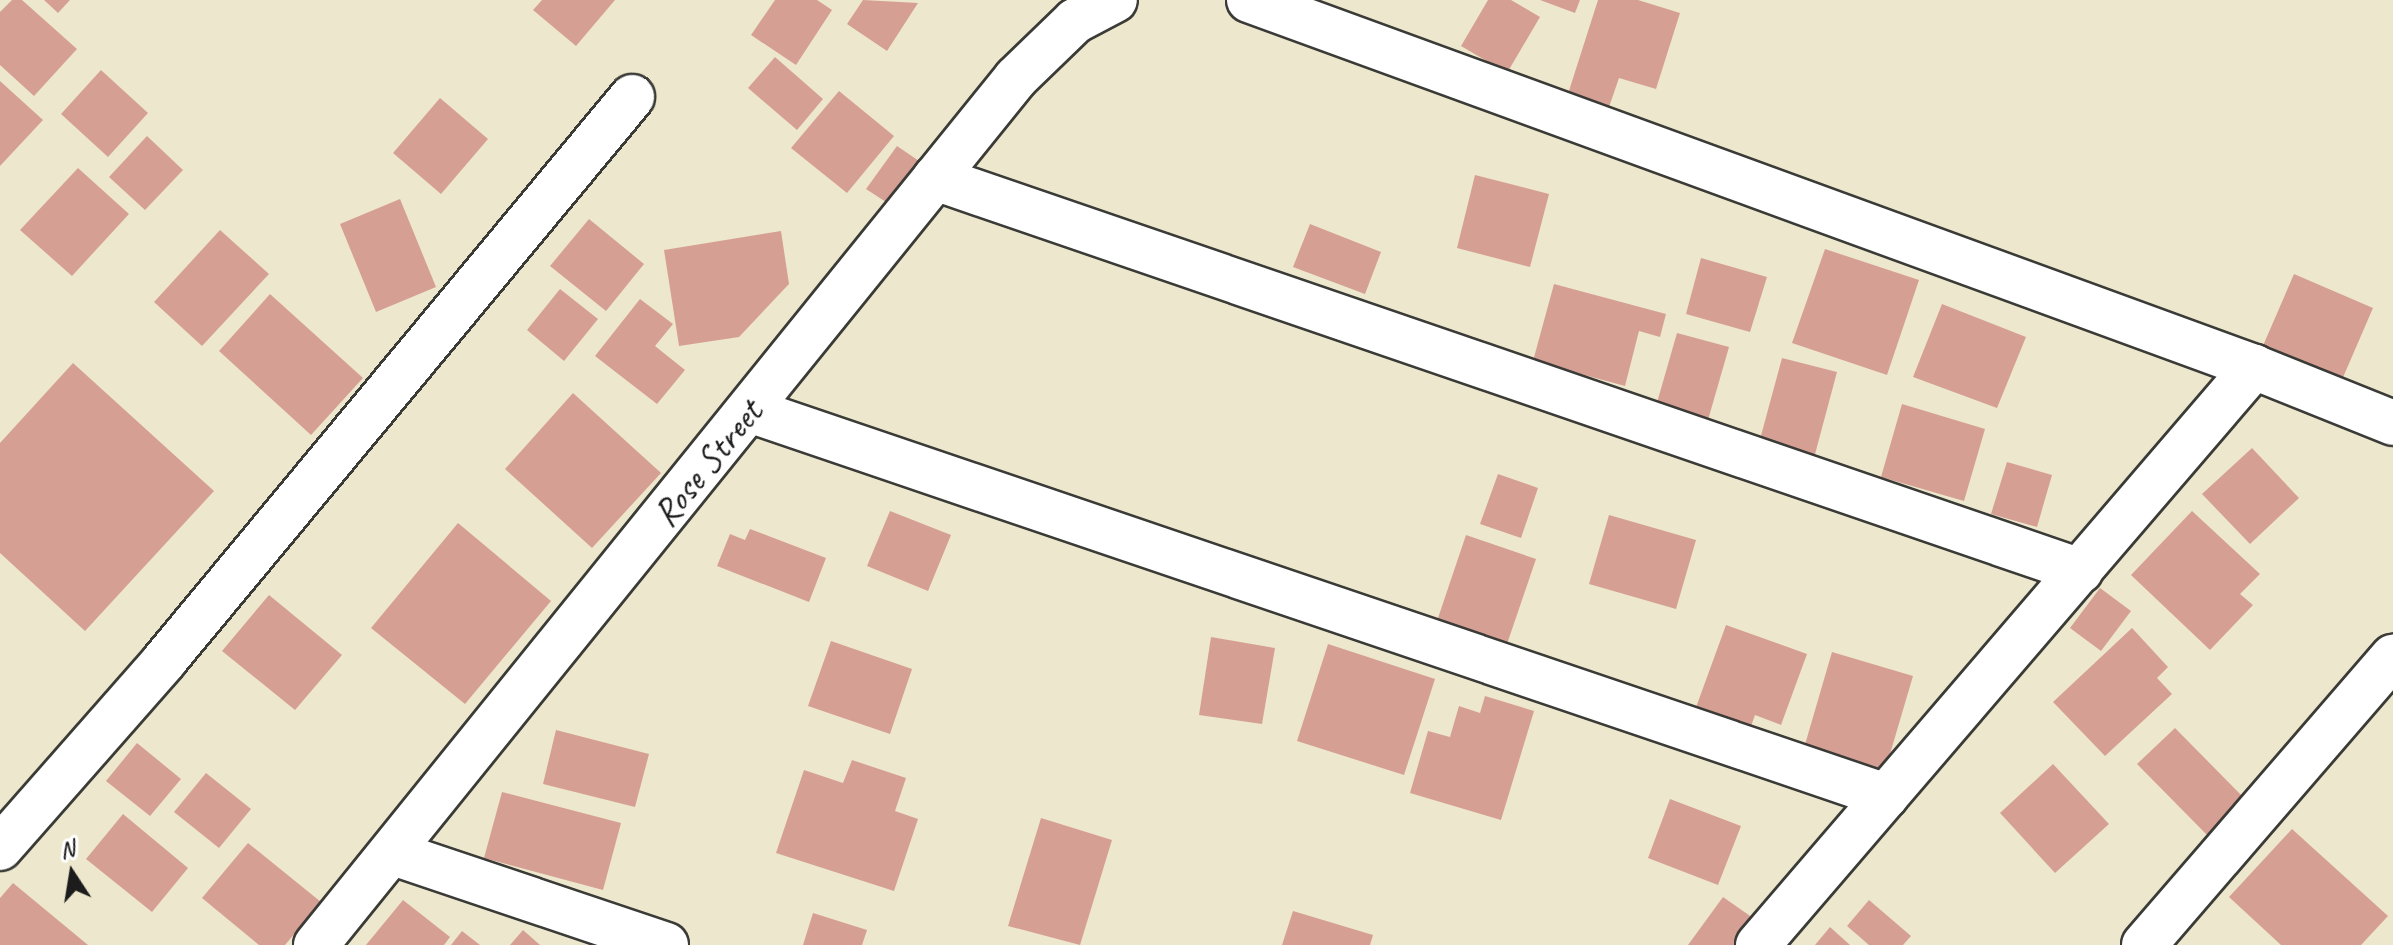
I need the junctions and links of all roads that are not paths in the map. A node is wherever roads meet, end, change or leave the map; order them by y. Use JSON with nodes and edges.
{"nodes":[{"id":1,"x":1115,"y":0,"type":"edge"},
{"id":2,"x":1249,"y":0,"type":"edge"},
{"id":3,"x":632,"y":97,"type":"dead end"},
{"id":4,"x":935,"y":178,"type":"junction"},
{"id":5,"x":2254,"y":367,"type":"junction"},
{"id":6,"x":749,"y":410,"type":"junction"},
{"id":7,"x":2393,"y":423,"type":"edge"},
{"id":8,"x":2080,"y":571,"type":"junction"},
{"id":9,"x":2393,"y":657,"type":"edge"},
{"id":10,"x":1886,"y":796,"type":"junction"},
{"id":11,"x":0,"y":848,"type":"edge"},
{"id":12,"x":393,"y":853,"type":"junction"},
{"id":13,"x":316,"y":945,"type":"edge"},
{"id":14,"x":666,"y":945,"type":"edge"},
{"id":15,"x":1758,"y":945,"type":"edge"},
{"id":16,"x":2144,"y":945,"type":"edge"}],
"edges":[{"from":1,"to":4,"type":"street","name":"Rose Street"},
{"from":2,"to":5,"type":"street"},
{"from":3,"to":11,"type":"street"},
{"from":4,"to":6,"type":"street","name":"Rose Street"},
{"from":4,"to":8,"type":"street"},
{"from":5,"to":7,"type":"street"},
{"from":5,"to":8,"type":"street"},
{"from":6,"to":10,"type":"street"},
{"from":6,"to":12,"type":"street","name":"Rose Street"},
{"from":8,"to":10,"type":"street"},
{"from":9,"to":16,"type":"street"},
{"from":10,"to":15,"type":"street"},
{"from":12,"to":13,"type":"street","name":"Rose Street"},
{"from":12,"to":14,"type":"street"}]}
